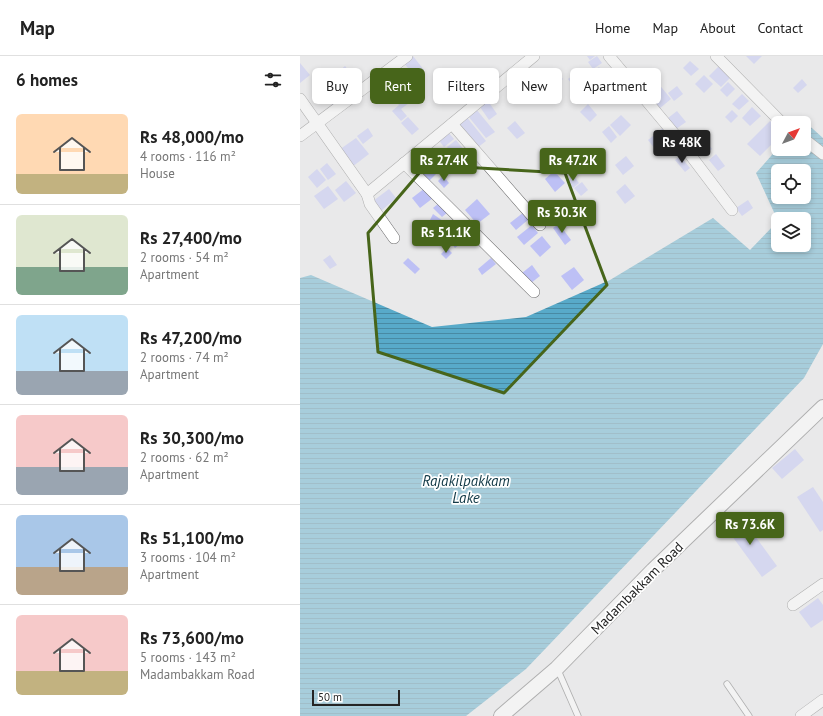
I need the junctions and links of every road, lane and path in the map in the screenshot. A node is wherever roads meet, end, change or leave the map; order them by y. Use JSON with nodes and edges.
{"nodes":[{"id":1,"x":407,"y":56,"type":"edge"},
{"id":2,"x":534,"y":56,"type":"edge"},
{"id":3,"x":609,"y":56,"type":"edge"},
{"id":4,"x":716,"y":56,"type":"edge"},
{"id":5,"x":300,"y":99,"type":"edge"},
{"id":6,"x":775,"y":116,"type":"edge"},
{"id":7,"x":318,"y":123,"type":"junction"},
{"id":8,"x":452,"y":124,"type":"junction"},
{"id":9,"x":300,"y":136,"type":"edge"},
{"id":10,"x":811,"y":145,"type":"edge"},
{"id":11,"x":823,"y":154,"type":"edge"},
{"id":12,"x":404,"y":163,"type":"junction"},
{"id":13,"x":367,"y":194,"type":"junction"},
{"id":14,"x":732,"y":210,"type":"dead end"},
{"id":15,"x":540,"y":225,"type":"dead end"},
{"id":16,"x":394,"y":238,"type":"dead end"},
{"id":17,"x":534,"y":292,"type":"dead end"},
{"id":18,"x":823,"y":407,"type":"edge"},
{"id":19,"x":823,"y":584,"type":"edge"},
{"id":20,"x":793,"y":605,"type":"dead end"},
{"id":21,"x":557,"y":668,"type":"junction"},
{"id":22,"x":727,"y":684,"type":"dead end"},
{"id":23,"x":823,"y":700,"type":"edge"},
{"id":24,"x":501,"y":716,"type":"edge"},
{"id":25,"x":578,"y":716,"type":"edge"},
{"id":26,"x":749,"y":716,"type":"edge"},
{"id":27,"x":801,"y":716,"type":"edge"}],
"edges":[{"from":1,"to":7,"type":"street"},
{"from":2,"to":8,"type":"street"},
{"from":3,"to":14,"type":"street"},
{"from":4,"to":6,"type":"street"},
{"from":5,"to":7,"type":"street"},
{"from":7,"to":9,"type":"street"},
{"from":7,"to":13,"type":"street"},
{"from":8,"to":12,"type":"street"},
{"from":8,"to":15,"type":"street"},
{"from":10,"to":11,"type":"street"},
{"from":12,"to":13,"type":"street"},
{"from":12,"to":17,"type":"street"},
{"from":13,"to":16,"type":"street"},
{"from":18,"to":21,"type":"street","name":"Madambakkam Road"},
{"from":19,"to":20,"type":"street"},
{"from":21,"to":24,"type":"street","name":"Madambakkam Road"},
{"from":21,"to":25,"type":"lane"},
{"from":22,"to":26,"type":"lane"},
{"from":23,"to":27,"type":"street"}]}
